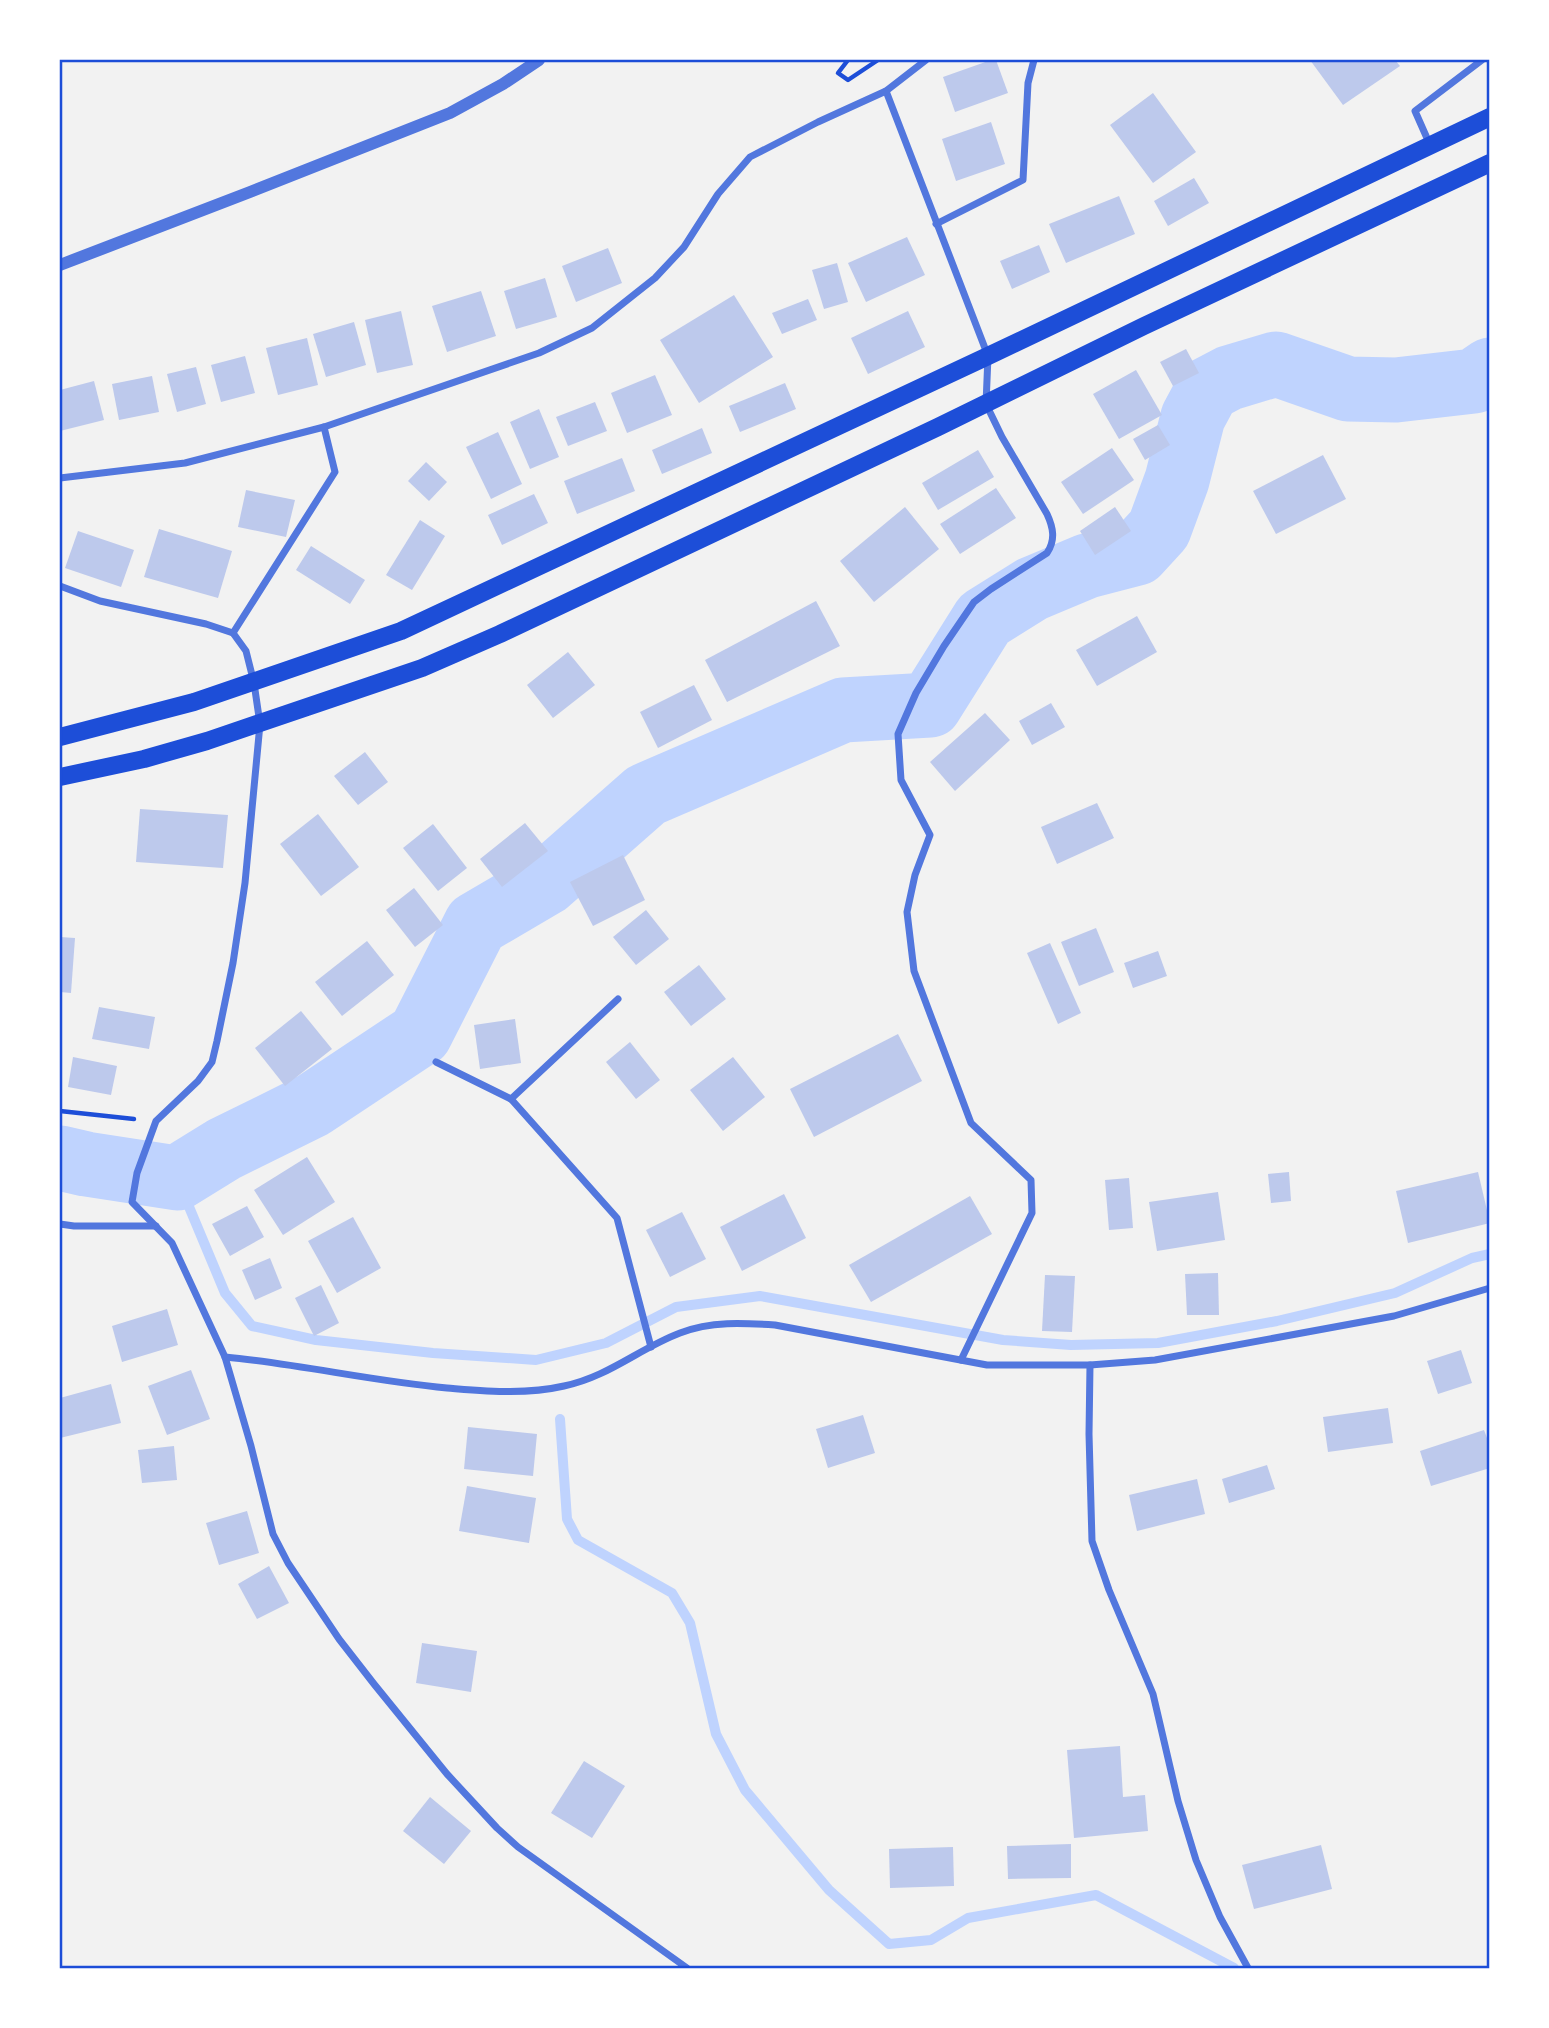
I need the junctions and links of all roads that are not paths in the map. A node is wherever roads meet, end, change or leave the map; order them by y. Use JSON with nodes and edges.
{"nodes":[{"id":1,"x":539,"y":60,"type":"edge"},
{"id":2,"x":926,"y":60,"type":"edge"},
{"id":3,"x":1034,"y":60,"type":"edge"},
{"id":4,"x":1482,"y":60,"type":"edge"},
{"id":5,"x":886,"y":91,"type":"junction"},
{"id":6,"x":1489,"y":117,"type":"edge"},
{"id":7,"x":1430,"y":145,"type":"junction"},
{"id":8,"x":1489,"y":163,"type":"edge"},
{"id":9,"x":936,"y":224,"type":"junction"},
{"id":10,"x":60,"y":265,"type":"edge"},
{"id":11,"x":988,"y":356,"type":"junction"},
{"id":12,"x":986,"y":404,"type":"junction"},
{"id":13,"x":324,"y":427,"type":"junction"},
{"id":14,"x":60,"y":478,"type":"edge"},
{"id":15,"x":60,"y":586,"type":"edge"},
{"id":16,"x":233,"y":633,"type":"junction"},
{"id":17,"x":254,"y":683,"type":"junction"},
{"id":18,"x":260,"y":724,"type":"junction"},
{"id":19,"x":60,"y":737,"type":"edge"},
{"id":20,"x":60,"y":777,"type":"edge"},
{"id":21,"x":618,"y":999,"type":"dead end"},
{"id":22,"x":436,"y":1062,"type":"dead end"},
{"id":23,"x":511,"y":1099,"type":"junction"},
{"id":24,"x":60,"y":1224,"type":"edge"},
{"id":25,"x":156,"y":1226,"type":"junction"},
{"id":26,"x":1489,"y":1288,"type":"edge"},
{"id":27,"x":650,"y":1346,"type":"junction"},
{"id":28,"x":225,"y":1357,"type":"junction"},
{"id":29,"x":961,"y":1358,"type":"junction"},
{"id":30,"x":1090,"y":1365,"type":"junction"},
{"id":31,"x":687,"y":1969,"type":"edge"},
{"id":32,"x":1248,"y":1969,"type":"edge"}],
"edges":[{"from":1,"to":10,"type":"street"},
{"from":2,"to":5,"type":"street"},
{"from":3,"to":9,"type":"street"},
{"from":4,"to":7,"type":"street"},
{"from":5,"to":9,"type":"street"},
{"from":5,"to":13,"type":"street"},
{"from":6,"to":7,"type":"main road"},
{"from":7,"to":11,"type":"main road"},
{"from":8,"to":12,"type":"main road"},
{"from":9,"to":11,"type":"street"},
{"from":11,"to":12,"type":"street"},
{"from":11,"to":17,"type":"main road"},
{"from":12,"to":18,"type":"main road"},
{"from":12,"to":29,"type":"street"},
{"from":13,"to":14,"type":"street"},
{"from":13,"to":16,"type":"street"},
{"from":15,"to":16,"type":"street"},
{"from":16,"to":17,"type":"street"},
{"from":17,"to":18,"type":"street"},
{"from":17,"to":19,"type":"main road"},
{"from":18,"to":20,"type":"main road"},
{"from":18,"to":25,"type":"street"},
{"from":21,"to":23,"type":"street"},
{"from":22,"to":23,"type":"street"},
{"from":23,"to":27,"type":"street"},
{"from":24,"to":25,"type":"street"},
{"from":25,"to":28,"type":"street"},
{"from":26,"to":30,"type":"street"},
{"from":27,"to":28,"type":"street"},
{"from":27,"to":29,"type":"street"},
{"from":28,"to":31,"type":"street"},
{"from":29,"to":30,"type":"street"},
{"from":30,"to":32,"type":"street"}]}
